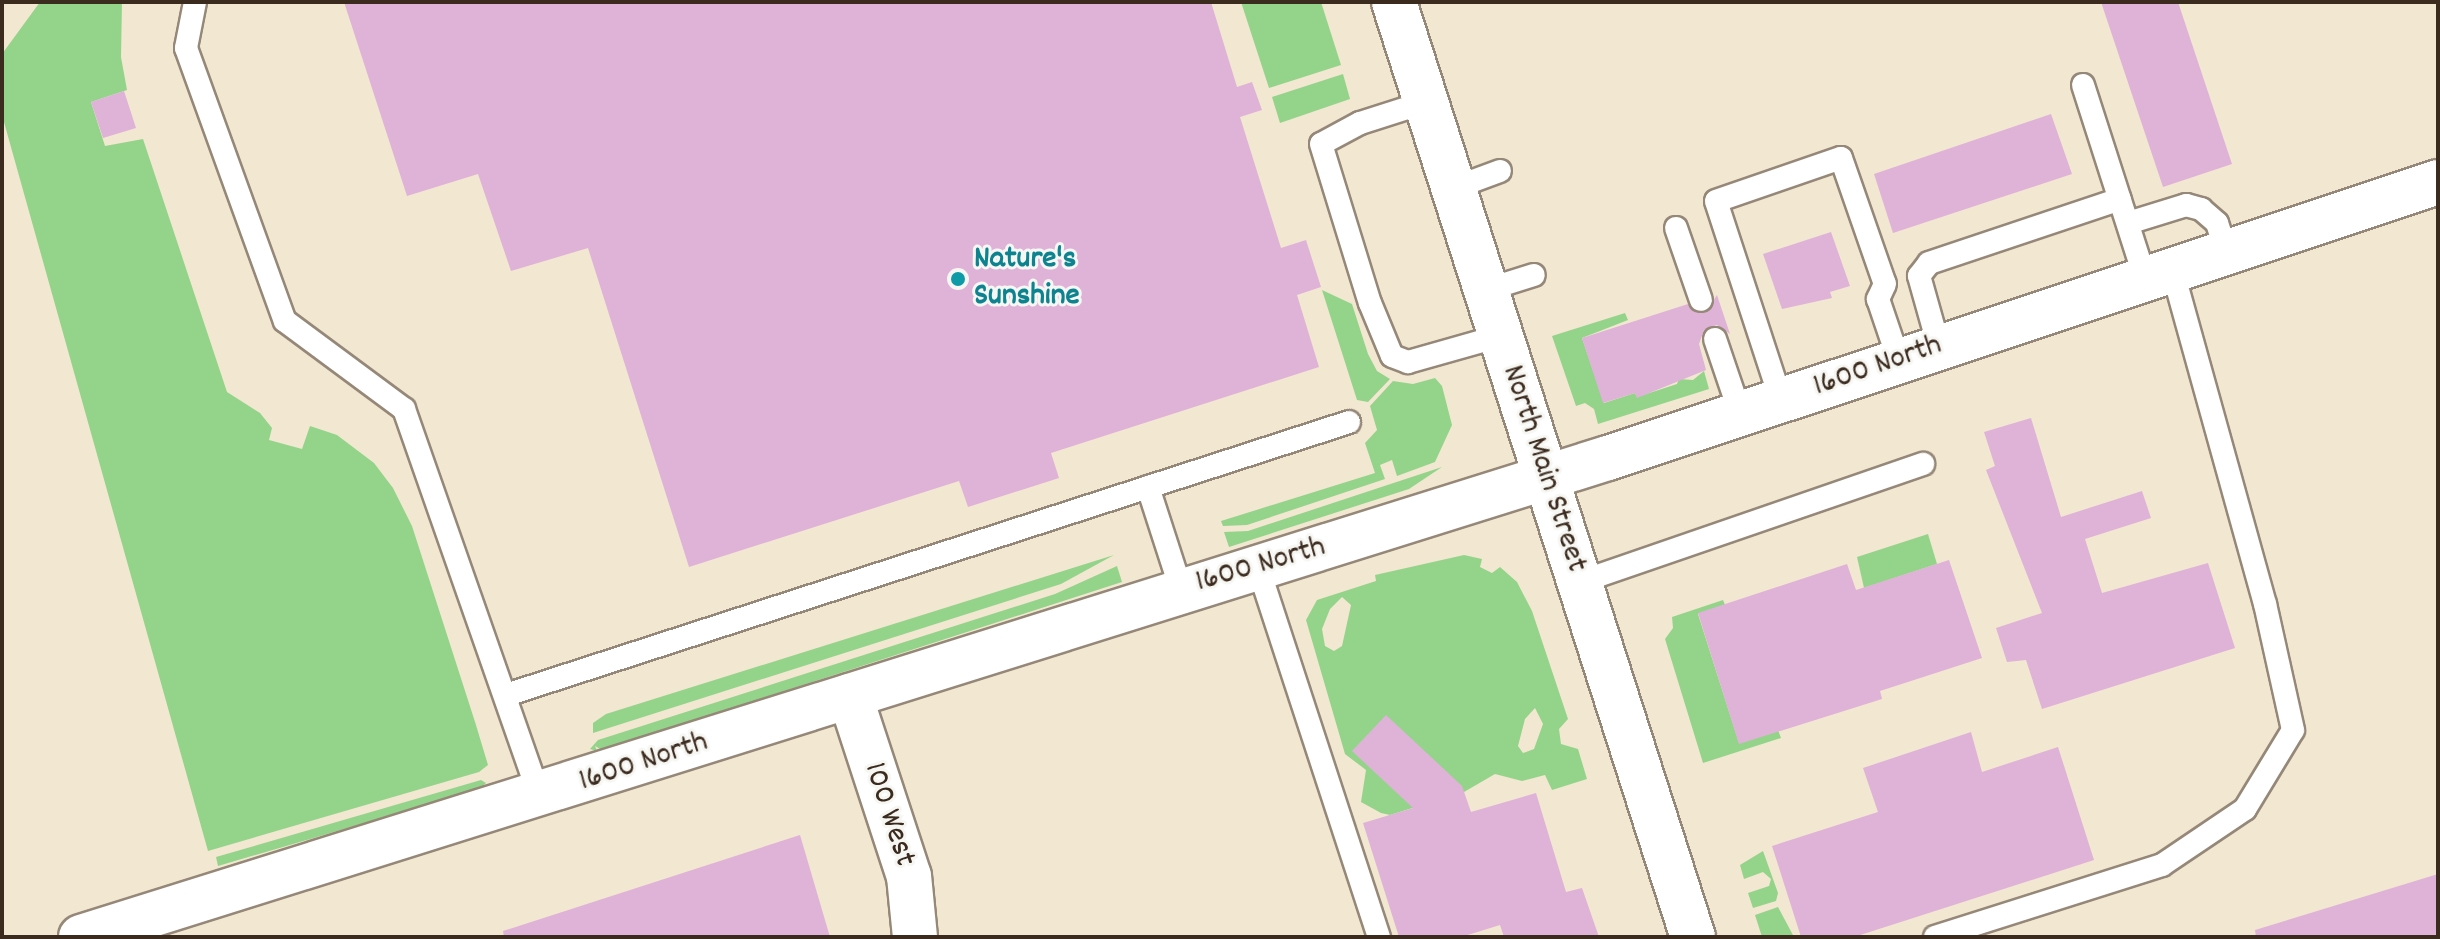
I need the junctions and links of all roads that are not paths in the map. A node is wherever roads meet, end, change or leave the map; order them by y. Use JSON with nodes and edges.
{"nodes":[{"id":1,"x":195,"y":2,"type":"edge"},
{"id":2,"x":1394,"y":2,"type":"edge"},
{"id":3,"x":2083,"y":85,"type":"dead end"},
{"id":4,"x":1426,"y":102,"type":"junction"},
{"id":5,"x":1500,"y":171,"type":"dead end"},
{"id":6,"x":2438,"y":182,"type":"edge"},
{"id":7,"x":1454,"y":188,"type":"junction"},
{"id":8,"x":2120,"y":199,"type":"junction"},
{"id":9,"x":2128,"y":223,"type":"junction"},
{"id":10,"x":1676,"y":228,"type":"dead end"},
{"id":11,"x":2227,"y":254,"type":"junction"},
{"id":12,"x":1534,"y":275,"type":"dead end"},
{"id":13,"x":2159,"y":276,"type":"junction"},
{"id":14,"x":1486,"y":290,"type":"junction"},
{"id":15,"x":1701,"y":300,"type":"dead end"},
{"id":16,"x":1500,"y":336,"type":"junction"},
{"id":17,"x":1715,"y":339,"type":"dead end"},
{"id":18,"x":1939,"y":347,"type":"junction"},
{"id":19,"x":1899,"y":361,"type":"junction"},
{"id":20,"x":1781,"y":400,"type":"junction"},
{"id":21,"x":1740,"y":413,"type":"junction"},
{"id":22,"x":1349,"y":422,"type":"dead end"},
{"id":23,"x":1923,"y":464,"type":"dead end"},
{"id":24,"x":1546,"y":477,"type":"junction"},
{"id":25,"x":1148,"y":487,"type":"junction"},
{"id":26,"x":1258,"y":567,"type":"junction"},
{"id":27,"x":1580,"y":582,"type":"junction"},
{"id":28,"x":1181,"y":589,"type":"junction"},
{"id":29,"x":506,"y":695,"type":"junction"},
{"id":30,"x":850,"y":696,"type":"junction"},
{"id":31,"x":540,"y":797,"type":"junction"},
{"id":32,"x":175,"y":922,"type":"edge"},
{"id":33,"x":81,"y":937,"type":"edge"},
{"id":34,"x":915,"y":937,"type":"edge"},
{"id":35,"x":1379,"y":937,"type":"edge"},
{"id":36,"x":1693,"y":937,"type":"edge"},
{"id":37,"x":1935,"y":937,"type":"edge"}],
"edges":[{"from":1,"to":29,"type":"lane"},
{"from":2,"to":4,"type":"street","name":"North Main Street"},
{"from":3,"to":8,"type":"lane"},
{"from":4,"to":7,"type":"street","name":"North Main Street"},
{"from":4,"to":16,"type":"lane"},
{"from":5,"to":7,"type":"lane"},
{"from":6,"to":11,"type":"street","name":"1600 North"},
{"from":7,"to":14,"type":"street","name":"North Main Street"},
{"from":8,"to":9,"type":"lane"},
{"from":8,"to":18,"type":"lane"},
{"from":9,"to":11,"type":"lane"},
{"from":9,"to":13,"type":"lane"},
{"from":10,"to":15,"type":"lane"},
{"from":11,"to":13,"type":"street","name":"1600 North"},
{"from":12,"to":14,"type":"lane"},
{"from":13,"to":18,"type":"street","name":"1600 North"},
{"from":13,"to":37,"type":"lane"},
{"from":14,"to":16,"type":"street","name":"North Main Street"},
{"from":16,"to":24,"type":"street","name":"North Main Street"},
{"from":17,"to":21,"type":"lane"},
{"from":18,"to":19,"type":"street","name":"1600 North"},
{"from":19,"to":20,"type":"street","name":"1600 North"},
{"from":19,"to":20,"type":"lane"},
{"from":20,"to":21,"type":"street","name":"1600 North"},
{"from":21,"to":24,"type":"street","name":"1600 North"},
{"from":22,"to":25,"type":"lane"},
{"from":23,"to":27,"type":"lane"},
{"from":24,"to":26,"type":"street","name":"1600 North"},
{"from":24,"to":27,"type":"street","name":"North Main Street"},
{"from":25,"to":28,"type":"lane"},
{"from":25,"to":29,"type":"lane"},
{"from":26,"to":28,"type":"street","name":"1600 North"},
{"from":26,"to":35,"type":"lane"},
{"from":27,"to":36,"type":"street","name":"North Main Street"},
{"from":28,"to":30,"type":"street","name":"1600 North"},
{"from":29,"to":31,"type":"lane"},
{"from":30,"to":31,"type":"street","name":"1600 North"},
{"from":30,"to":34,"type":"street","name":"100 West"},
{"from":31,"to":32,"type":"street","name":"1600 North"},
{"from":32,"to":33,"type":"street","name":"1600 North"}]}
